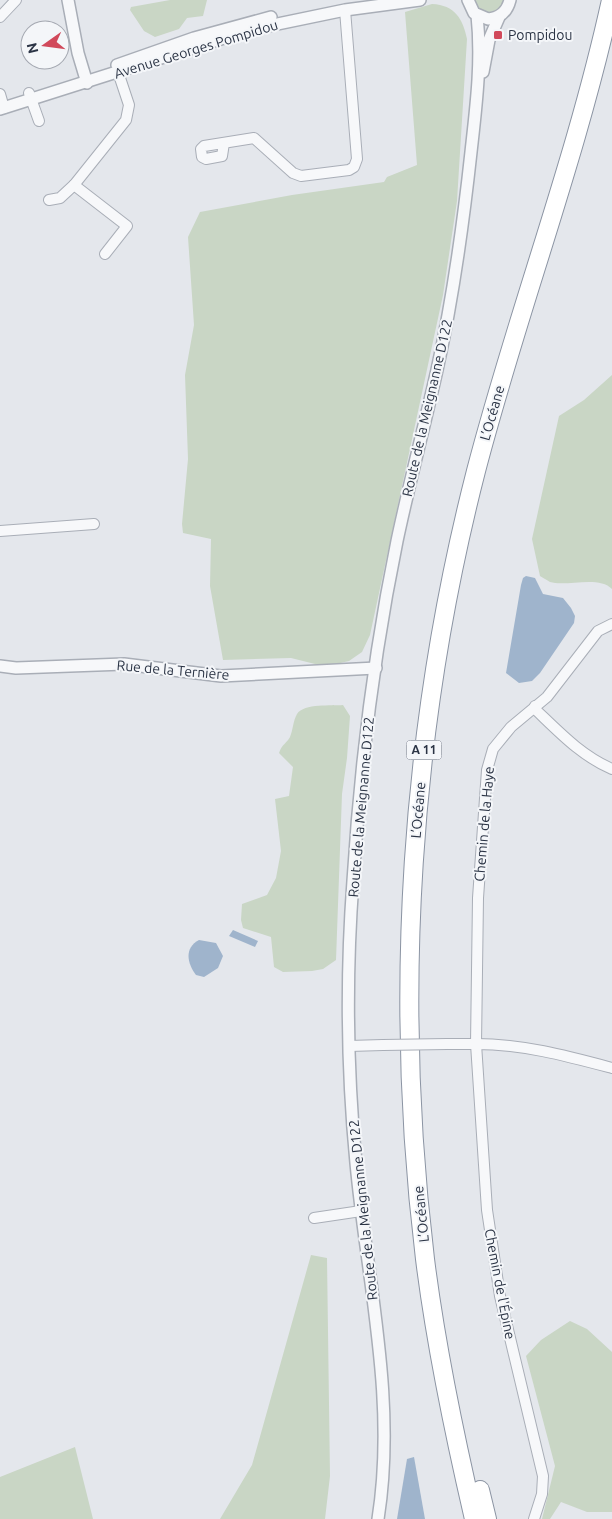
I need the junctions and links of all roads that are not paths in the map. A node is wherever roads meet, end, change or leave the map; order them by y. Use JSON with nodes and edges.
{"nodes":[{"id":1,"x":16,"y":0,"type":"edge"},
{"id":2,"x":68,"y":0,"type":"edge"},
{"id":3,"x":372,"y":0,"type":"edge"},
{"id":4,"x":420,"y":0,"type":"edge"},
{"id":5,"x":458,"y":0,"type":"edge"},
{"id":6,"x":510,"y":0,"type":"edge"},
{"id":7,"x":611,"y":0,"type":"edge"},
{"id":8,"x":468,"y":3,"type":"edge"},
{"id":9,"x":345,"y":10,"type":"junction"},
{"id":10,"x":477,"y":16,"type":"junction"},
{"id":11,"x":499,"y":16,"type":"junction"},
{"id":12,"x":0,"y":18,"type":"edge"},
{"id":13,"x":612,"y":46,"type":"edge"},
{"id":14,"x":118,"y":72,"type":"junction"},
{"id":15,"x":86,"y":79,"type":"junction"},
{"id":16,"x":30,"y":97,"type":"junction"},
{"id":17,"x":477,"y":102,"type":"junction"},
{"id":18,"x":1,"y":103,"type":"edge"},
{"id":19,"x":38,"y":121,"type":"dead end"},
{"id":20,"x":224,"y":143,"type":"dead end"},
{"id":21,"x":74,"y":185,"type":"junction"},
{"id":22,"x":49,"y":200,"type":"dead end"},
{"id":23,"x":105,"y":254,"type":"dead end"},
{"id":24,"x":94,"y":524,"type":"dead end"},
{"id":25,"x":0,"y":531,"type":"edge"},
{"id":26,"x":612,"y":624,"type":"edge"},
{"id":27,"x":0,"y":666,"type":"edge"},
{"id":28,"x":376,"y":668,"type":"junction"},
{"id":29,"x":536,"y":706,"type":"junction"},
{"id":30,"x":612,"y":769,"type":"edge"},
{"id":31,"x":476,"y":1044,"type":"junction"},
{"id":32,"x":349,"y":1046,"type":"junction"},
{"id":33,"x":612,"y":1068,"type":"edge"},
{"id":34,"x":362,"y":1211,"type":"junction"},
{"id":35,"x":314,"y":1218,"type":"dead end"},
{"id":36,"x":378,"y":1519,"type":"edge"},
{"id":37,"x":474,"y":1519,"type":"edge"},
{"id":38,"x":487,"y":1519,"type":"edge"},
{"id":39,"x":534,"y":1519,"type":"edge"}],
"edges":[{"from":1,"to":12,"type":"street"},
{"from":2,"to":15,"type":"street"},
{"from":3,"to":15,"type":"street","name":"Avenue Georges Pompidou"},
{"from":4,"to":9,"type":"street","name":"Avenue Georges Pompidou"},
{"from":5,"to":8,"type":"street"},
{"from":6,"to":11,"type":"street"},
{"from":7,"to":37,"type":"highway","name":"L’Océane","number":"A 11"},
{"from":8,"to":10,"type":"street"},
{"from":9,"to":14,"type":"street","name":"Avenue Georges Pompidou"},
{"from":9,"to":20,"type":"street"},
{"from":10,"to":11,"type":"street"},
{"from":10,"to":17,"type":"street"},
{"from":11,"to":17,"type":"street"},
{"from":13,"to":38,"type":"highway","name":"L’Océane","number":"A 11"},
{"from":14,"to":15,"type":"street","name":"Avenue Georges Pompidou"},
{"from":14,"to":21,"type":"street"},
{"from":15,"to":16,"type":"street","name":"Avenue Georges Pompidou"},
{"from":16,"to":18,"type":"street","name":"Avenue Georges Pompidou"},
{"from":16,"to":19,"type":"street"},
{"from":17,"to":28,"type":"street","name":"Route de la Meignanne D122"},
{"from":21,"to":22,"type":"street"},
{"from":21,"to":23,"type":"street"},
{"from":24,"to":25,"type":"street"},
{"from":26,"to":29,"type":"street","name":"Chemin de la Haye"},
{"from":27,"to":28,"type":"street","name":"Rue de la Ternière"},
{"from":28,"to":32,"type":"street","name":"Route de la Meignanne D122"},
{"from":29,"to":30,"type":"street"},
{"from":29,"to":31,"type":"street","name":"Chemin de la Haye"},
{"from":31,"to":32,"type":"street","bridge":true},
{"from":31,"to":33,"type":"street"},
{"from":31,"to":39,"type":"street","name":"Chemin de l'Épine"},
{"from":32,"to":34,"type":"street","name":"Route de la Meignanne D122"},
{"from":34,"to":35,"type":"street"},
{"from":34,"to":36,"type":"street","name":"Route de la Meignanne D122"}]}
